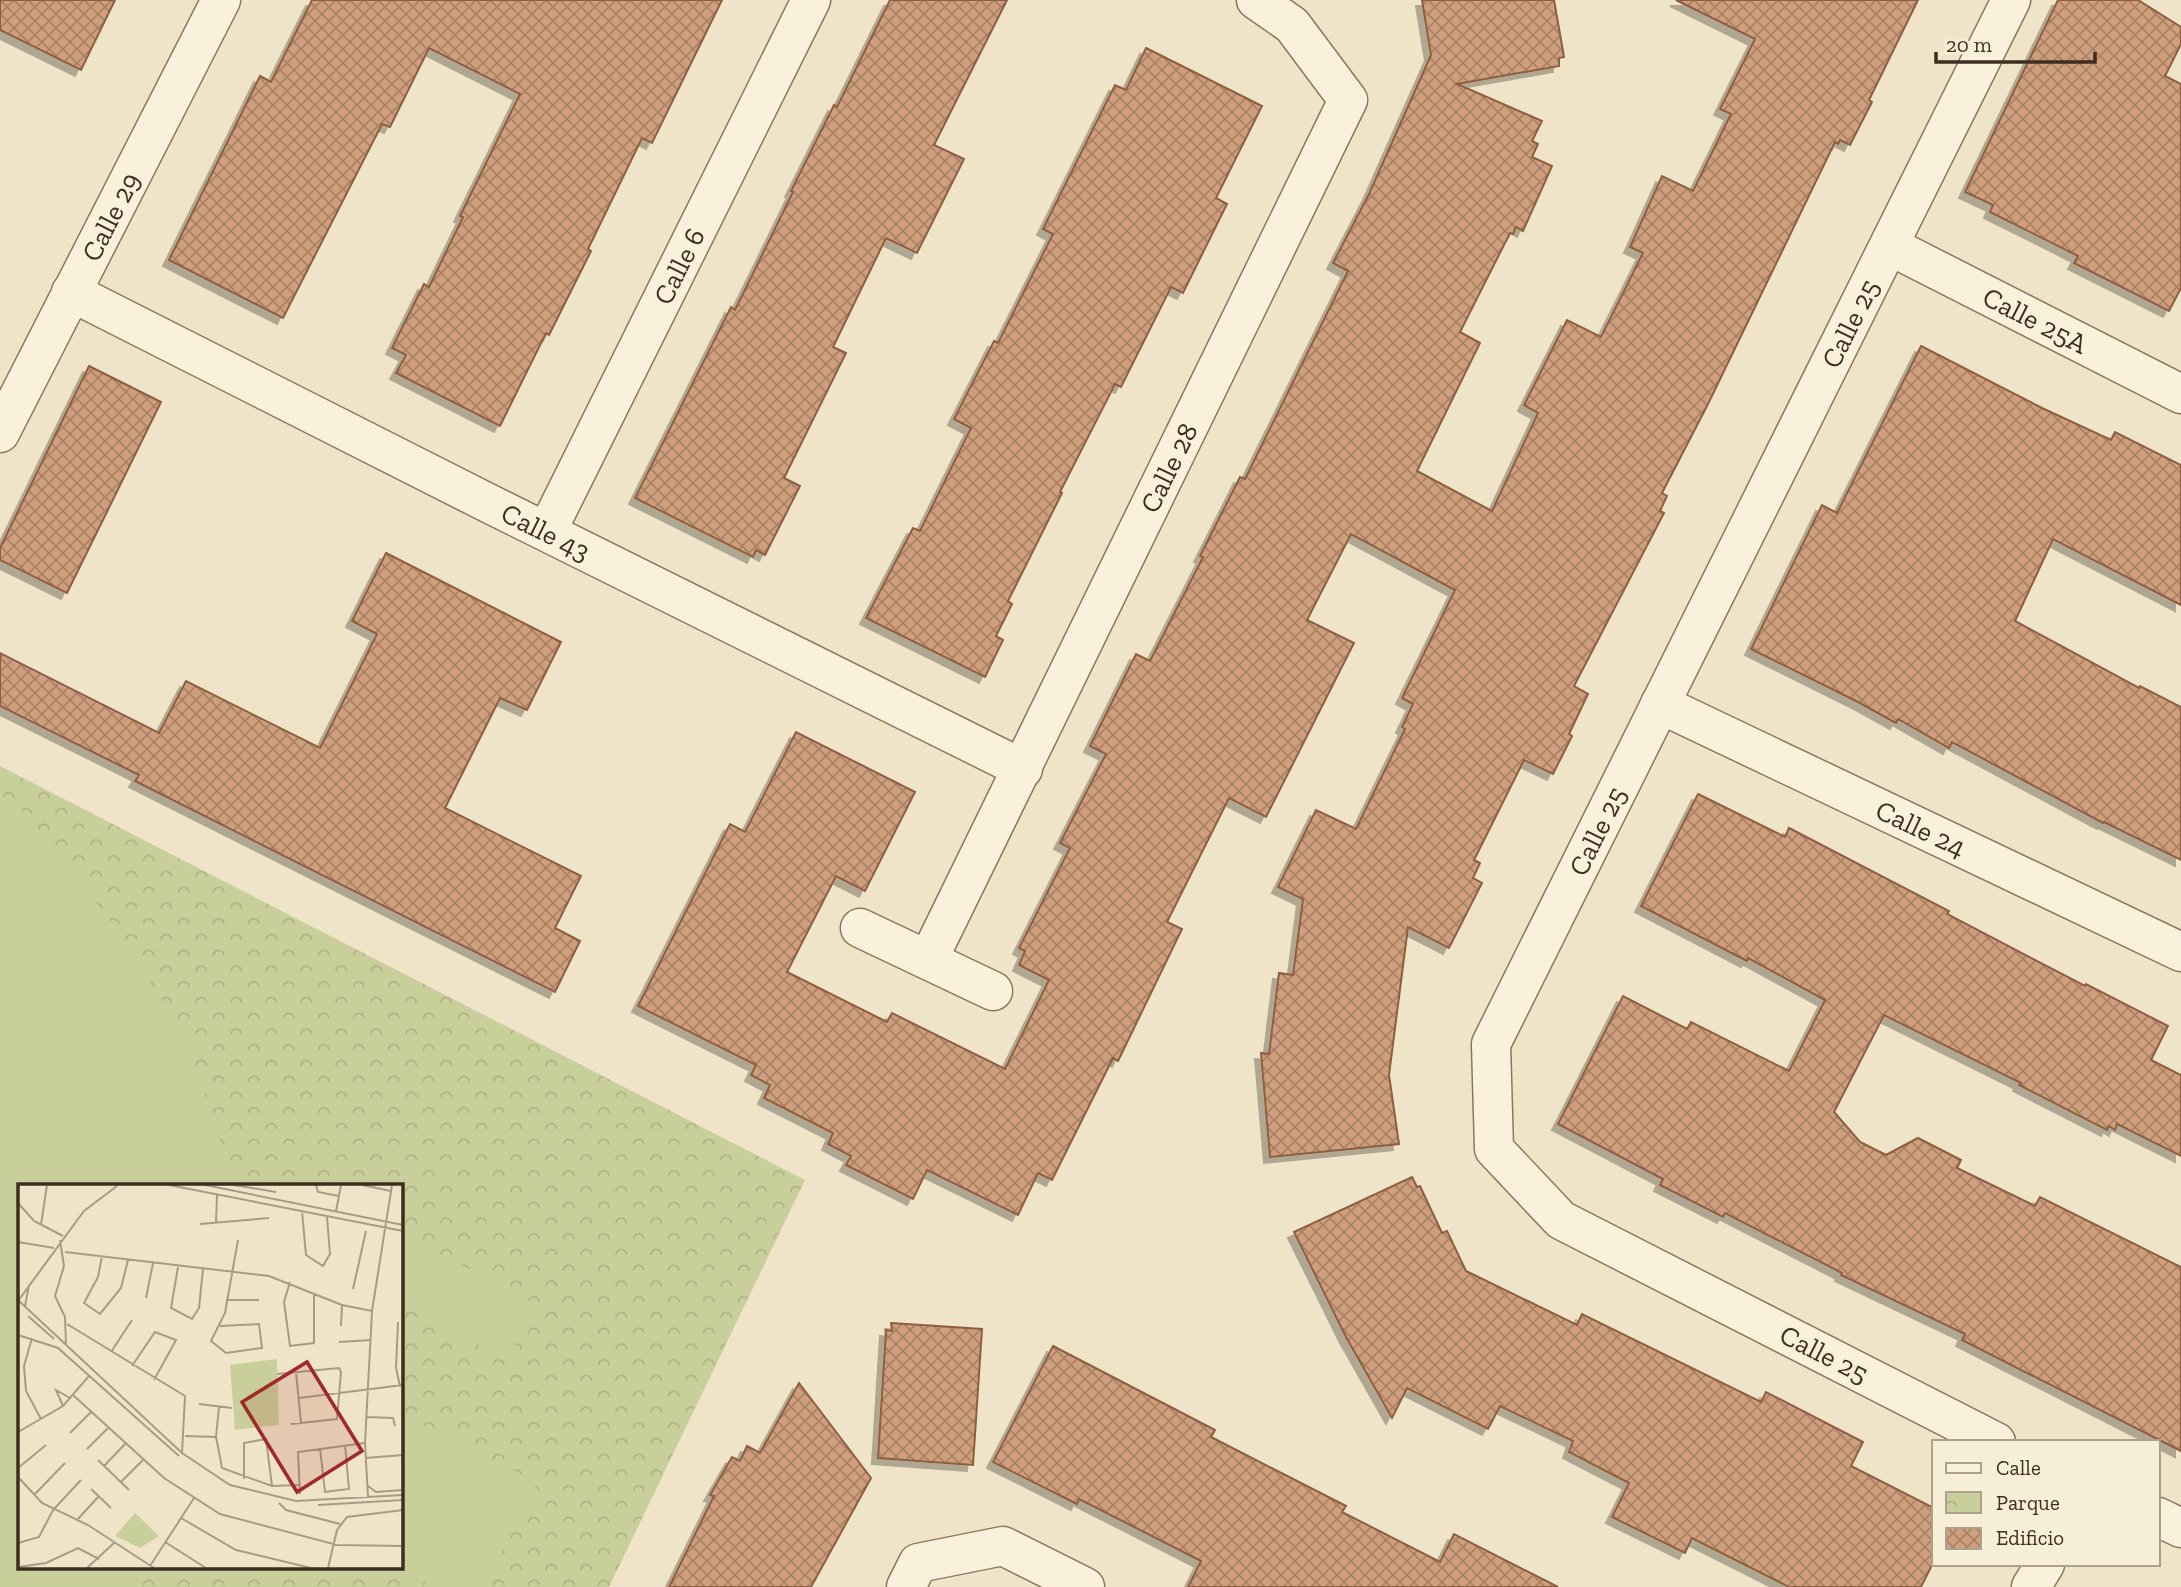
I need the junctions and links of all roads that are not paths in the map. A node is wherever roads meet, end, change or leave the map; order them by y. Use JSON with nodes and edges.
{"nodes":[{"id":1,"x":221,"y":0,"type":"edge"},
{"id":2,"x":811,"y":0,"type":"edge"},
{"id":3,"x":1256,"y":0,"type":"edge"},
{"id":4,"x":2011,"y":0,"type":"edge"},
{"id":5,"x":1890,"y":246,"type":"junction"},
{"id":6,"x":71,"y":292,"type":"junction"},
{"id":7,"x":2181,"y":394,"type":"edge"},
{"id":8,"x":0,"y":433,"type":"edge"},
{"id":9,"x":547,"y":531,"type":"junction"},
{"id":10,"x":1660,"y":704,"type":"junction"},
{"id":11,"x":1023,"y":769,"type":"junction"},
{"id":12,"x":860,"y":929,"type":"dead end"},
{"id":13,"x":2181,"y":952,"type":"edge"},
{"id":14,"x":928,"y":960,"type":"junction"},
{"id":15,"x":993,"y":991,"type":"dead end"},
{"id":16,"x":1992,"y":1440,"type":"edge"},
{"id":17,"x":2160,"y":1518,"type":"edge"},
{"id":18,"x":2181,"y":1528,"type":"edge"},
{"id":19,"x":2044,"y":1566,"type":"edge"},
{"id":20,"x":906,"y":1587,"type":"edge"},
{"id":21,"x":1085,"y":1587,"type":"edge"},
{"id":22,"x":2031,"y":1587,"type":"edge"}],
"edges":[{"from":1,"to":6,"type":"street","name":"Calle 29"},
{"from":2,"to":9,"type":"street","name":"Calle 6"},
{"from":3,"to":11,"type":"street","name":"Calle 28"},
{"from":4,"to":5,"type":"street","name":"Calle 25"},
{"from":5,"to":7,"type":"street","name":"Calle 25A"},
{"from":5,"to":10,"type":"street","name":"Calle 25"},
{"from":6,"to":8,"type":"street","name":"Calle 29"},
{"from":6,"to":9,"type":"street","name":"Calle 43"},
{"from":9,"to":11,"type":"street","name":"Calle 43"},
{"from":10,"to":13,"type":"street","name":"Calle 24"},
{"from":10,"to":16,"type":"street","name":"Calle 25"},
{"from":11,"to":14,"type":"street","name":"Calle 28"},
{"from":12,"to":14,"type":"street"},
{"from":14,"to":15,"type":"street"},
{"from":17,"to":18,"type":"street"},
{"from":19,"to":22,"type":"street"},
{"from":20,"to":21,"type":"street"}]}
